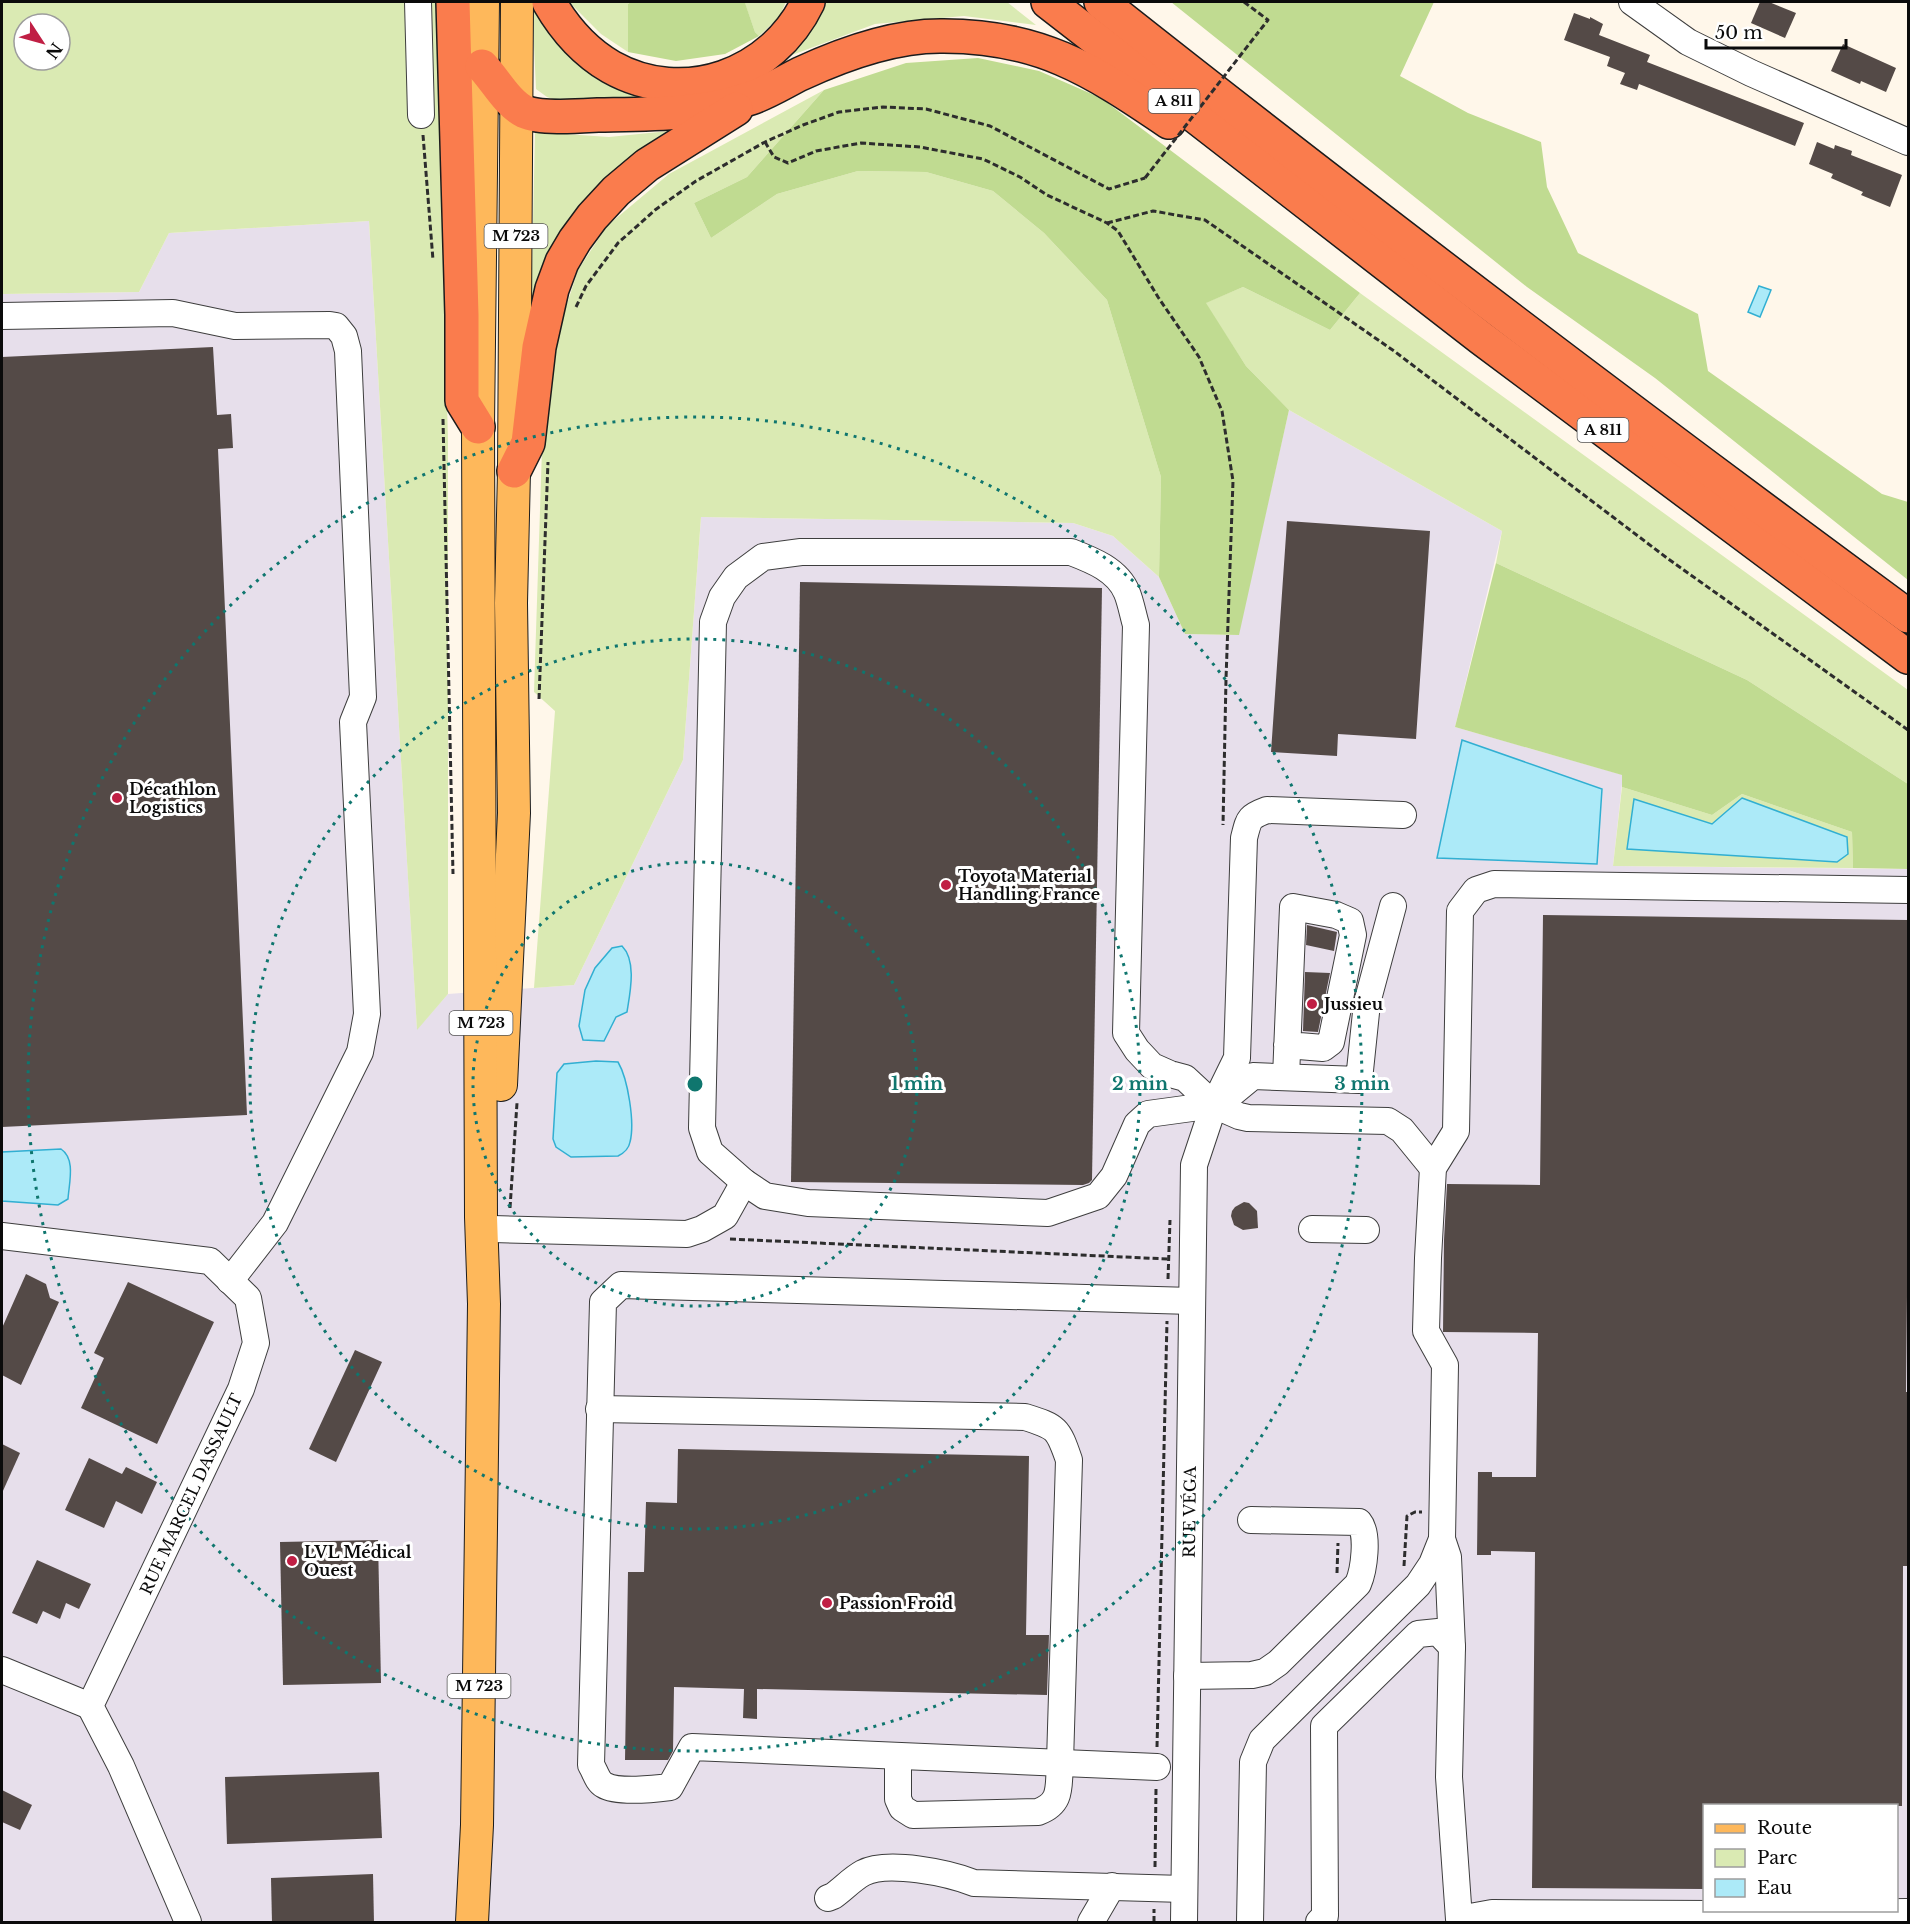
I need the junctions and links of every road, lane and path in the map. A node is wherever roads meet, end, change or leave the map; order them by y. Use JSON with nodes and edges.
{"nodes":[{"id":1,"x":418,"y":2,"type":"edge"},
{"id":2,"x":453,"y":2,"type":"edge"},
{"id":3,"x":483,"y":2,"type":"edge"},
{"id":4,"x":517,"y":2,"type":"edge"},
{"id":5,"x":549,"y":2,"type":"edge"},
{"id":6,"x":808,"y":2,"type":"edge"},
{"id":7,"x":1048,"y":2,"type":"edge"},
{"id":8,"x":1102,"y":2,"type":"edge"},
{"id":9,"x":1244,"y":2,"type":"edge"},
{"id":10,"x":1632,"y":2,"type":"edge"},
{"id":11,"x":482,"y":66,"type":"junction"},
{"id":12,"x":750,"y":99,"type":"junction"},
{"id":13,"x":517,"y":105,"type":"junction"},
{"id":14,"x":421,"y":115,"type":"joint"},
{"id":15,"x":765,"y":142,"type":"junction"},
{"id":16,"x":1908,"y":142,"type":"edge"},
{"id":17,"x":1300,"y":200,"type":"junction"},
{"id":18,"x":1107,"y":223,"type":"junction"},
{"id":19,"x":434,"y":269,"type":"dead end"},
{"id":20,"x":2,"y":316,"type":"edge"},
{"id":21,"x":571,"y":316,"type":"dead end"},
{"id":22,"x":442,"y":411,"type":"dead end"},
{"id":23,"x":478,"y":427,"type":"junction"},
{"id":24,"x":548,"y":460,"type":"dead end"},
{"id":25,"x":514,"y":471,"type":"junction"},
{"id":26,"x":1908,"y":616,"type":"edge"},
{"id":27,"x":1908,"y":657,"type":"edge"},
{"id":28,"x":539,"y":706,"type":"dead end"},
{"id":29,"x":1908,"y":730,"type":"edge"},
{"id":30,"x":1403,"y":815,"type":"dead end"},
{"id":31,"x":1223,"y":834,"type":"dead end"},
{"id":32,"x":453,"y":875,"type":"dead end"},
{"id":33,"x":1908,"y":890,"type":"edge"},
{"id":34,"x":1393,"y":906,"type":"dead end"},
{"id":35,"x":1287,"y":1045,"type":"junction"},
{"id":36,"x":1286,"y":1077,"type":"junction"},
{"id":37,"x":517,"y":1102,"type":"dead end"},
{"id":38,"x":1215,"y":1106,"type":"junction"},
{"id":39,"x":1433,"y":1168,"type":"junction"},
{"id":40,"x":744,"y":1182,"type":"junction"},
{"id":41,"x":501,"y":1229,"type":"junction"},
{"id":42,"x":702,"y":1229,"type":"junction"},
{"id":43,"x":1312,"y":1229,"type":"dead end"},
{"id":44,"x":1366,"y":1230,"type":"dead end"},
{"id":45,"x":2,"y":1236,"type":"edge"},
{"id":46,"x":230,"y":1281,"type":"junction"},
{"id":47,"x":1176,"y":1294,"type":"junction"},
{"id":48,"x":484,"y":1304,"type":"junction"},
{"id":49,"x":599,"y":1409,"type":"junction"},
{"id":50,"x":1443,"y":1512,"type":"junction"},
{"id":51,"x":1251,"y":1520,"type":"dead end"},
{"id":52,"x":1442,"y":1539,"type":"junction"},
{"id":53,"x":1404,"y":1569,"type":"dead end"},
{"id":54,"x":1452,"y":1647,"type":"junction"},
{"id":55,"x":2,"y":1670,"type":"edge"},
{"id":56,"x":1187,"y":1676,"type":"junction"},
{"id":57,"x":90,"y":1706,"type":"junction"},
{"id":58,"x":898,"y":1756,"type":"junction"},
{"id":59,"x":1060,"y":1762,"type":"junction"},
{"id":60,"x":1157,"y":1767,"type":"junction"},
{"id":61,"x":477,"y":1825,"type":"junction"},
{"id":62,"x":1112,"y":1886,"type":"junction"},
{"id":63,"x":1154,"y":1888,"type":"junction"},
{"id":64,"x":1184,"y":1889,"type":"junction"},
{"id":65,"x":828,"y":1898,"type":"dead end"},
{"id":66,"x":1844,"y":1912,"type":"edge"},
{"id":67,"x":188,"y":1923,"type":"edge"},
{"id":68,"x":472,"y":1923,"type":"edge"},
{"id":69,"x":480,"y":1923,"type":"edge"},
{"id":70,"x":1091,"y":1923,"type":"edge"},
{"id":71,"x":1154,"y":1923,"type":"edge"},
{"id":72,"x":1184,"y":1923,"type":"edge"},
{"id":73,"x":1250,"y":1923,"type":"edge"},
{"id":74,"x":1318,"y":1923,"type":"edge"}],
"edges":[{"from":1,"to":14,"type":"street"},
{"from":2,"to":23,"type":"highway"},
{"from":3,"to":11,"type":"main road","number":"M 723"},
{"from":4,"to":13,"type":"main road","number":"M 723"},
{"from":5,"to":6,"type":"highway"},
{"from":7,"to":17,"type":"highway","number":"A 811"},
{"from":8,"to":26,"type":"highway","number":"A 811"},
{"from":9,"to":15,"type":"path","bridge":true},
{"from":10,"to":16,"type":"street"},
{"from":11,"to":13,"type":"highway"},
{"from":11,"to":23,"type":"main road","number":"M 723"},
{"from":12,"to":13,"type":"highway"},
{"from":12,"to":17,"type":"highway"},
{"from":12,"to":25,"type":"highway"},
{"from":13,"to":25,"type":"main road","number":"M 723"},
{"from":14,"to":19,"type":"path"},
{"from":15,"to":18,"type":"path"},
{"from":15,"to":21,"type":"path"},
{"from":17,"to":27,"type":"highway","number":"A 811"},
{"from":18,"to":29,"type":"path"},
{"from":18,"to":31,"type":"path"},
{"from":20,"to":46,"type":"street"},
{"from":22,"to":32,"type":"path"},
{"from":23,"to":48,"type":"main road","number":"M 723"},
{"from":24,"to":28,"type":"path"},
{"from":25,"to":41,"type":"main road","number":"M 723"},
{"from":30,"to":38,"type":"street","name":"RUE VÉGA"},
{"from":33,"to":39,"type":"street"},
{"from":34,"to":36,"type":"street"},
{"from":35,"to":35,"type":"street"},
{"from":35,"to":36,"type":"street"},
{"from":36,"to":38,"type":"street"},
{"from":37,"to":41,"type":"path"},
{"from":38,"to":39,"type":"street"},
{"from":38,"to":40,"type":"street"},
{"from":38,"to":40,"type":"street"},
{"from":38,"to":47,"type":"street","name":"RUE VÉGA"},
{"from":39,"to":50,"type":"street"},
{"from":40,"to":42,"type":"street"},
{"from":41,"to":42,"type":"street"},
{"from":41,"to":48,"type":"main road","number":"M 723"},
{"from":42,"to":47,"type":"path","name":"RUE VÉGA"},
{"from":43,"to":44,"type":"street"},
{"from":45,"to":46,"type":"street","name":"RUE MARCEL DASSAULT"},
{"from":46,"to":57,"type":"street","name":"RUE MARCEL DASSAULT"},
{"from":47,"to":49,"type":"street"},
{"from":47,"to":56,"type":"street","name":"RUE VÉGA"},
{"from":47,"to":60,"type":"path","name":"RUE VÉGA"},
{"from":48,"to":61,"type":"main road","number":"M 723"},
{"from":49,"to":58,"type":"street"},
{"from":49,"to":59,"type":"street"},
{"from":50,"to":52,"type":"street"},
{"from":50,"to":53,"type":"path"},
{"from":51,"to":56,"type":"street"},
{"from":52,"to":54,"type":"street"},
{"from":52,"to":73,"type":"street"},
{"from":54,"to":66,"type":"street"},
{"from":54,"to":74,"type":"street"},
{"from":55,"to":57,"type":"street"},
{"from":56,"to":64,"type":"street","name":"RUE VÉGA"},
{"from":57,"to":67,"type":"street"},
{"from":58,"to":59,"type":"street"},
{"from":58,"to":59,"type":"street"},
{"from":59,"to":60,"type":"street"},
{"from":60,"to":63,"type":"path","name":"RUE VÉGA"},
{"from":61,"to":68,"type":"main road","number":"M 723"},
{"from":61,"to":69,"type":"main road","number":"M 723"},
{"from":62,"to":63,"type":"street"},
{"from":62,"to":65,"type":"street"},
{"from":62,"to":70,"type":"street"},
{"from":63,"to":64,"type":"street"},
{"from":63,"to":71,"type":"path","name":"RUE VÉGA"},
{"from":64,"to":72,"type":"street","name":"RUE VÉGA"}]}
